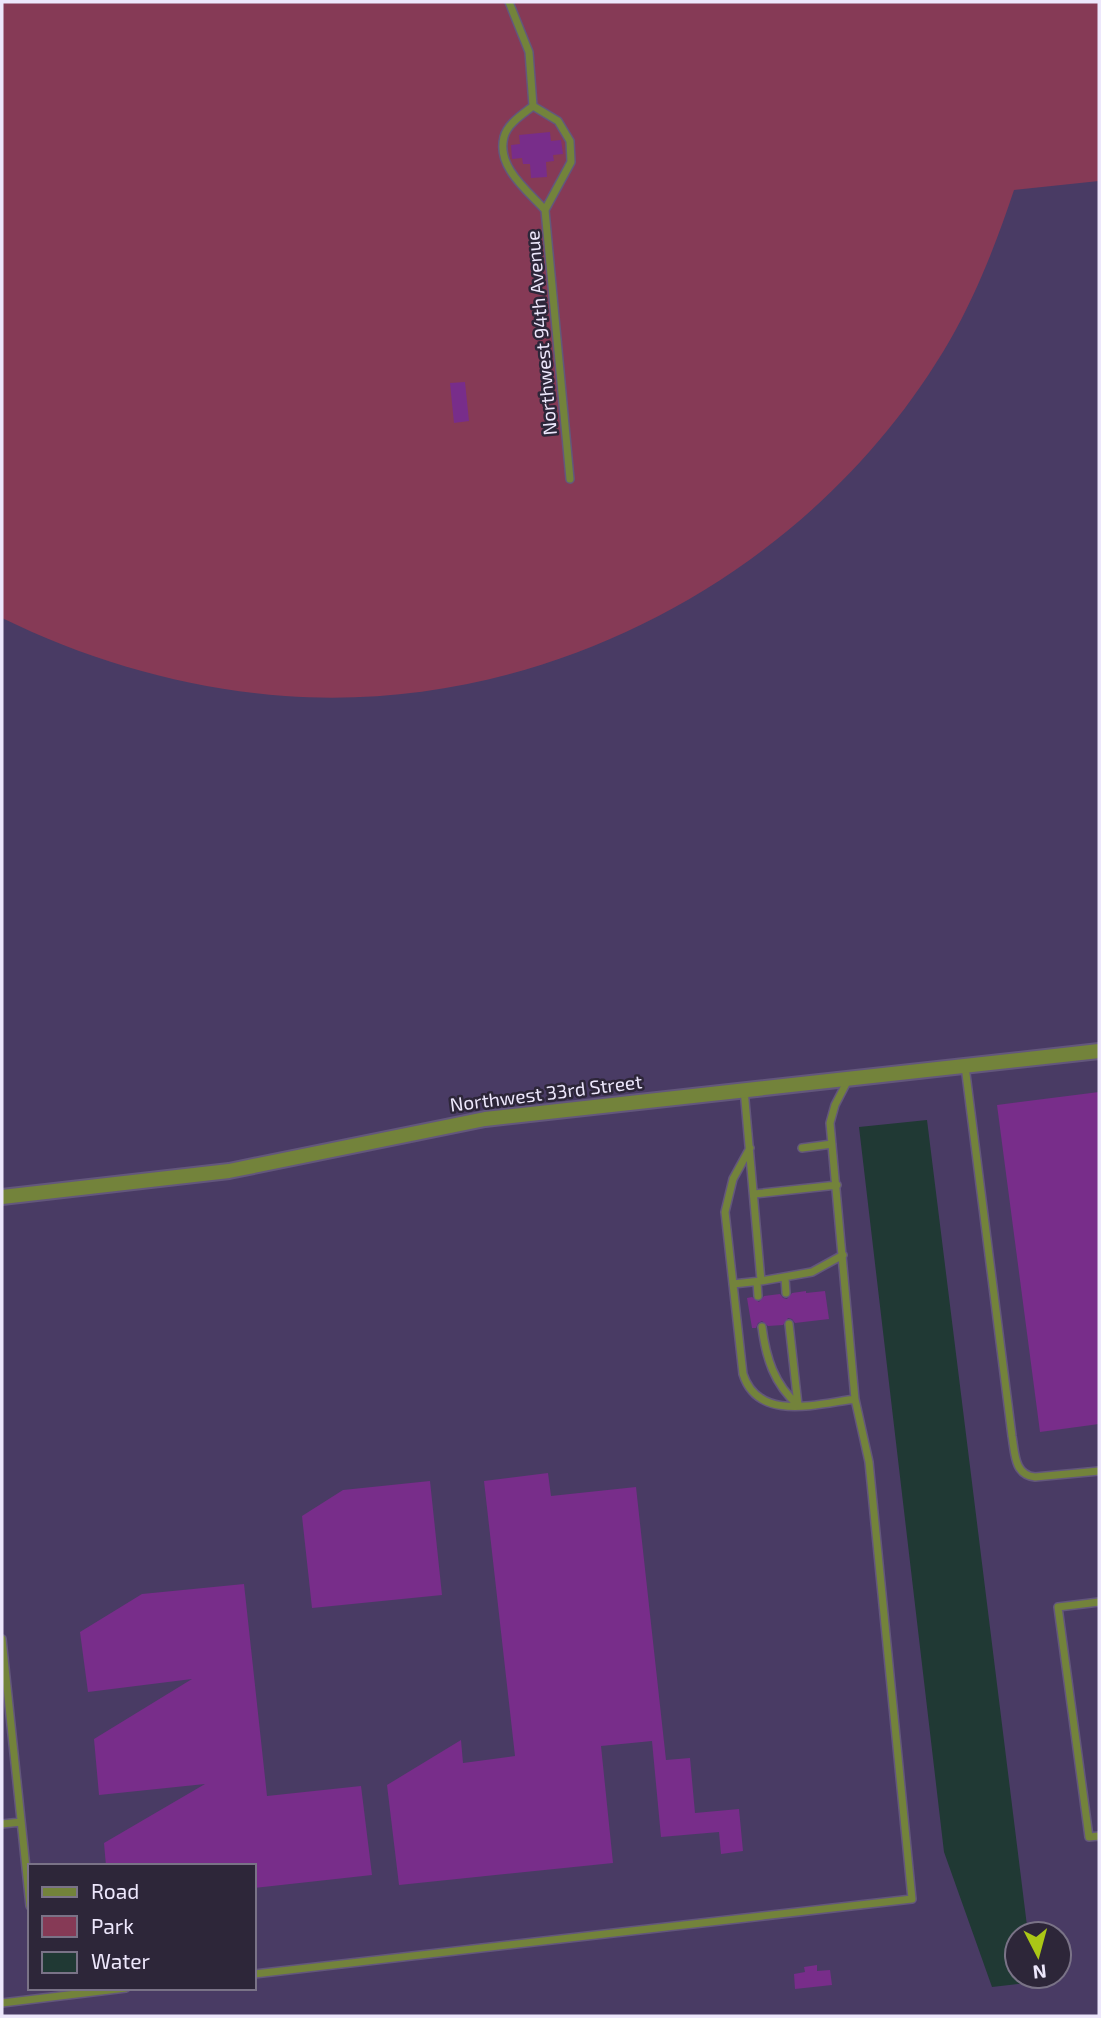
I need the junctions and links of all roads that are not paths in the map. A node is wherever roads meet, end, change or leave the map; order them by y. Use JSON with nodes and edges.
{"nodes":[{"id":1,"x":509,"y":2,"type":"edge"},
{"id":2,"x":533,"y":106,"type":"junction"},
{"id":3,"x":545,"y":210,"type":"junction"},
{"id":4,"x":570,"y":479,"type":"dead end"},
{"id":5,"x":1099,"y":1052,"type":"edge"},
{"id":6,"x":965,"y":1066,"type":"junction"},
{"id":7,"x":848,"y":1079,"type":"junction"},
{"id":8,"x":744,"y":1089,"type":"junction"},
{"id":9,"x":832,"y":1144,"type":"junction"},
{"id":10,"x":750,"y":1148,"type":"junction"},
{"id":11,"x":802,"y":1148,"type":"dead end"},
{"id":12,"x":836,"y":1185,"type":"junction"},
{"id":13,"x":754,"y":1195,"type":"junction"},
{"id":14,"x":2,"y":1197,"type":"edge"},
{"id":15,"x":843,"y":1255,"type":"junction"},
{"id":16,"x":785,"y":1278,"type":"junction"},
{"id":17,"x":759,"y":1281,"type":"junction"},
{"id":18,"x":733,"y":1284,"type":"junction"},
{"id":19,"x":786,"y":1293,"type":"dead end"},
{"id":20,"x":758,"y":1296,"type":"dead end"},
{"id":21,"x":789,"y":1324,"type":"dead end"},
{"id":22,"x":762,"y":1327,"type":"dead end"},
{"id":23,"x":855,"y":1399,"type":"junction"},
{"id":24,"x":798,"y":1405,"type":"junction"},
{"id":25,"x":1099,"y":1471,"type":"edge"},
{"id":26,"x":1099,"y":1602,"type":"edge"},
{"id":27,"x":2,"y":1639,"type":"edge"},
{"id":28,"x":21,"y":1822,"type":"junction"},
{"id":29,"x":2,"y":1824,"type":"edge"},
{"id":30,"x":1099,"y":1836,"type":"edge"},
{"id":31,"x":28,"y":1887,"type":"edge"},
{"id":32,"x":256,"y":1974,"type":"edge"},
{"id":33,"x":38,"y":1990,"type":"edge"},
{"id":34,"x":109,"y":1990,"type":"edge"},
{"id":35,"x":39,"y":1998,"type":"junction"},
{"id":36,"x":2,"y":2003,"type":"edge"}],
"edges":[{"from":1,"to":2,"type":"lane"},
{"from":2,"to":3,"type":"lane","name":"Northwest 94th Avenue"},
{"from":2,"to":3,"type":"lane"},
{"from":3,"to":4,"type":"lane","name":"Northwest 94th Avenue"},
{"from":5,"to":6,"type":"street","name":"Northwest 33rd Street"},
{"from":6,"to":7,"type":"street","name":"Northwest 33rd Street"},
{"from":6,"to":25,"type":"lane"},
{"from":7,"to":8,"type":"street","name":"Northwest 33rd Street"},
{"from":7,"to":9,"type":"lane"},
{"from":8,"to":10,"type":"lane"},
{"from":8,"to":14,"type":"street","name":"Northwest 33rd Street"},
{"from":9,"to":11,"type":"lane"},
{"from":9,"to":12,"type":"lane"},
{"from":10,"to":13,"type":"lane"},
{"from":10,"to":18,"type":"lane"},
{"from":12,"to":13,"type":"lane"},
{"from":12,"to":15,"type":"lane"},
{"from":13,"to":17,"type":"lane"},
{"from":15,"to":16,"type":"lane"},
{"from":15,"to":23,"type":"lane"},
{"from":16,"to":17,"type":"lane"},
{"from":16,"to":19,"type":"lane"},
{"from":17,"to":18,"type":"lane"},
{"from":17,"to":20,"type":"lane"},
{"from":18,"to":24,"type":"lane"},
{"from":21,"to":24,"type":"lane"},
{"from":22,"to":24,"type":"lane"},
{"from":23,"to":24,"type":"lane"},
{"from":23,"to":32,"type":"lane"},
{"from":26,"to":30,"type":"lane"},
{"from":27,"to":28,"type":"lane"},
{"from":28,"to":29,"type":"lane"},
{"from":28,"to":31,"type":"lane"},
{"from":33,"to":35,"type":"lane"},
{"from":34,"to":35,"type":"lane"},
{"from":35,"to":36,"type":"lane"}]}
